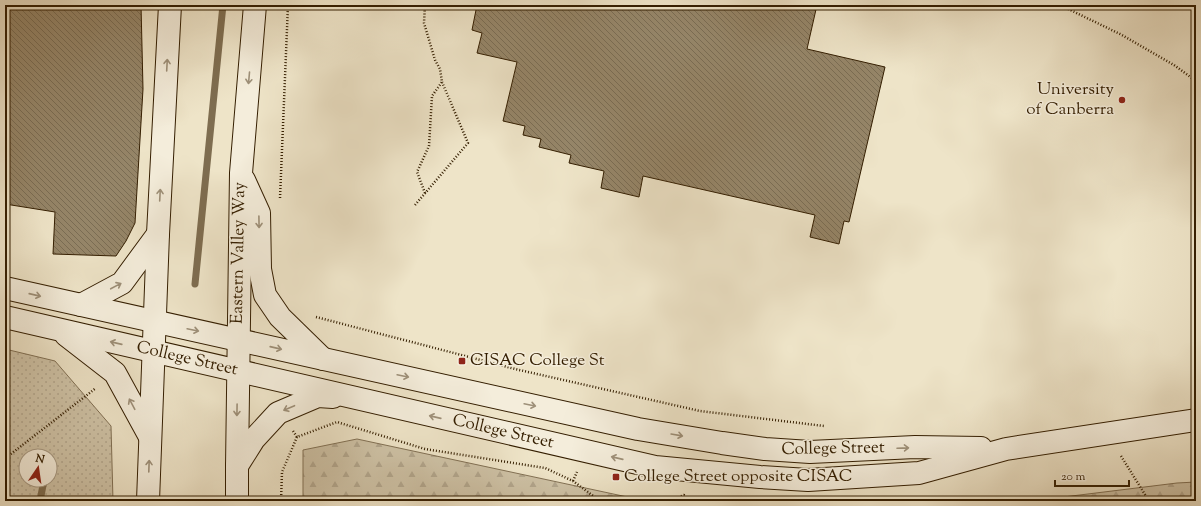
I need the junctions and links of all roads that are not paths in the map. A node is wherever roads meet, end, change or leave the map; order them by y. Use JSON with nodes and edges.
{"nodes":[{"id":1,"x":170,"y":5,"type":"edge"},
{"id":2,"x":255,"y":5,"type":"edge"},
{"id":3,"x":241,"y":173,"type":"junction"},
{"id":4,"x":158,"y":234,"type":"junction"},
{"id":5,"x":5,"y":288,"type":"edge"},
{"id":6,"x":81,"y":305,"type":"junction"},
{"id":7,"x":5,"y":317,"type":"edge"},
{"id":8,"x":155,"y":321,"type":"junction"},
{"id":9,"x":59,"y":330,"type":"junction"},
{"id":10,"x":238,"y":340,"type":"junction"},
{"id":11,"x":154,"y":352,"type":"junction"},
{"id":12,"x":323,"y":359,"type":"junction"},
{"id":13,"x":238,"y":371,"type":"junction"},
{"id":14,"x":368,"y":401,"type":"junction"},
{"id":15,"x":1196,"y":420,"type":"edge"},
{"id":16,"x":150,"y":438,"type":"junction"},
{"id":17,"x":1006,"y":449,"type":"junction"},
{"id":18,"x":236,"y":466,"type":"junction"},
{"id":19,"x":148,"y":501,"type":"edge"},
{"id":20,"x":238,"y":501,"type":"edge"}],
"edges":[{"from":4,"to":1,"type":"street","one_way":true},
{"from":2,"to":3,"type":"street","name":"Eastern Valley Way","one_way":true},
{"from":3,"to":10,"type":"street","name":"Eastern Valley Way"},
{"from":3,"to":12,"type":"street","one_way":true},
{"from":6,"to":4,"type":"street","one_way":true},
{"from":4,"to":8,"type":"street"},
{"from":5,"to":6,"type":"street","name":"College Street","one_way":true},
{"from":6,"to":8,"type":"street","name":"College Street"},
{"from":7,"to":9,"type":"street","name":"College Street"},
{"from":8,"to":10,"type":"street","name":"College Street","one_way":true},
{"from":8,"to":11,"type":"street"},
{"from":11,"to":9,"type":"street","name":"College Street","one_way":true},
{"from":16,"to":9,"type":"street","one_way":true},
{"from":10,"to":12,"type":"street","name":"College Street","one_way":true},
{"from":10,"to":13,"type":"street","name":"Eastern Valley Way"},
{"from":11,"to":13,"type":"street","name":"College Street"},
{"from":11,"to":16,"type":"street"},
{"from":12,"to":17,"type":"street","name":"College Street","one_way":true},
{"from":13,"to":14,"type":"street","name":"College Street"},
{"from":13,"to":18,"type":"street","name":"Eastern Valley Way","one_way":true},
{"from":17,"to":14,"type":"street","name":"College Street","one_way":true},
{"from":14,"to":18,"type":"street","one_way":true},
{"from":15,"to":17,"type":"street","name":"College Street"},
{"from":19,"to":16,"type":"street","one_way":true},
{"from":18,"to":20,"type":"street","name":"Eastern Valley Way"}]}
